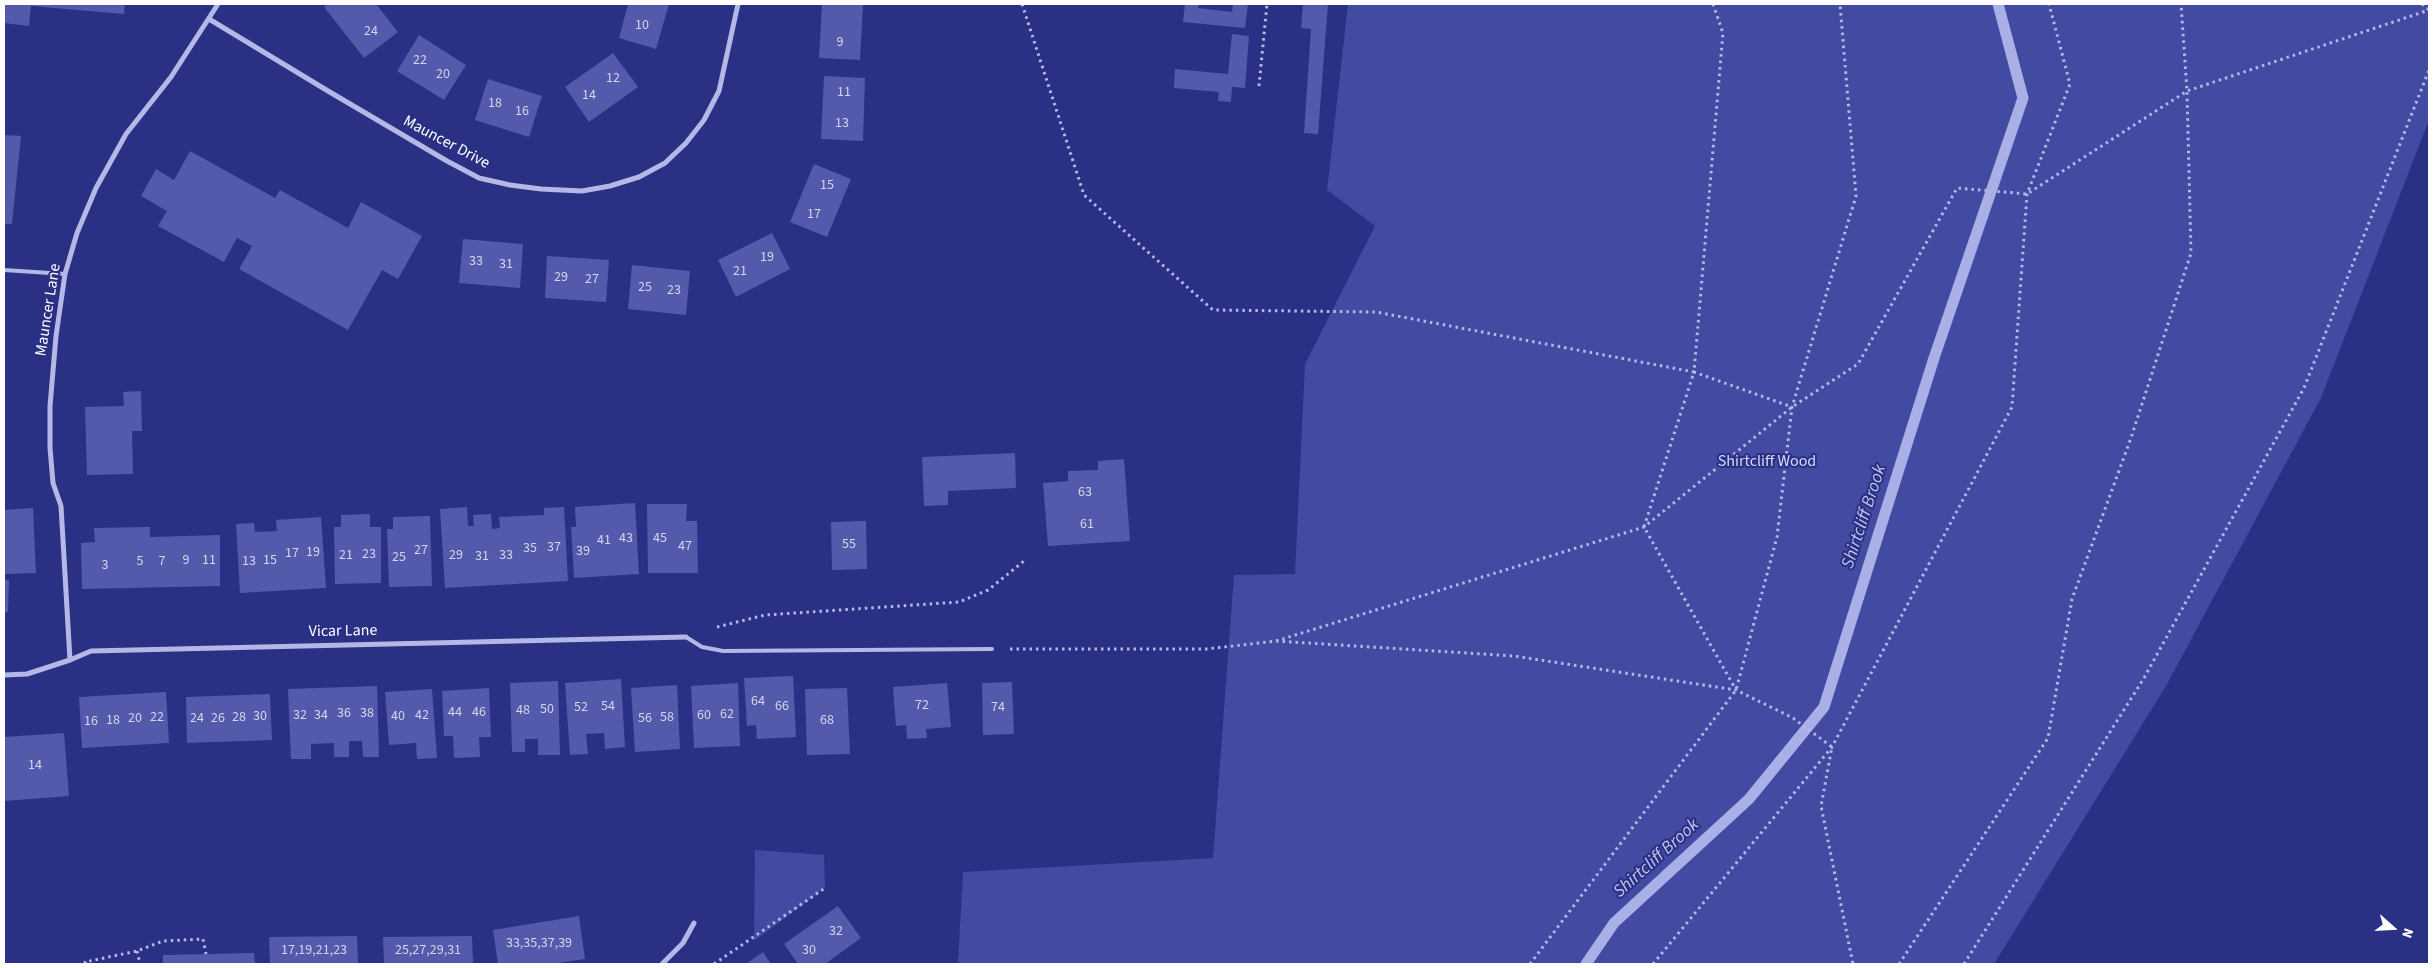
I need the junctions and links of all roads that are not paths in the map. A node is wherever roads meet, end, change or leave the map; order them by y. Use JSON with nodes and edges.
{"nodes":[{"id":1,"x":218,"y":4,"type":"edge"},
{"id":2,"x":738,"y":4,"type":"edge"},
{"id":3,"x":209,"y":19,"type":"junction"},
{"id":4,"x":4,"y":270,"type":"edge"},
{"id":5,"x":65,"y":274,"type":"junction"},
{"id":6,"x":686,"y":637,"type":"joint"},
{"id":7,"x":992,"y":649,"type":"road end"},
{"id":8,"x":70,"y":660,"type":"junction"},
{"id":9,"x":4,"y":675,"type":"edge"},
{"id":10,"x":694,"y":923,"type":"dead end"},
{"id":11,"x":662,"y":964,"type":"edge"}],
"edges":[{"from":1,"to":3,"type":"street","name":"Mauncer Lane"},
{"from":2,"to":3,"type":"street","name":"Mauncer Drive"},
{"from":3,"to":5,"type":"street","name":"Mauncer Lane"},
{"from":4,"to":5,"type":"lane"},
{"from":5,"to":8,"type":"street","name":"Mauncer Lane"},
{"from":6,"to":7,"type":"lane"},
{"from":6,"to":8,"type":"street","name":"Vicar Lane"},
{"from":8,"to":9,"type":"street","name":"Vicar Lane"},
{"from":10,"to":11,"type":"street"}]}
